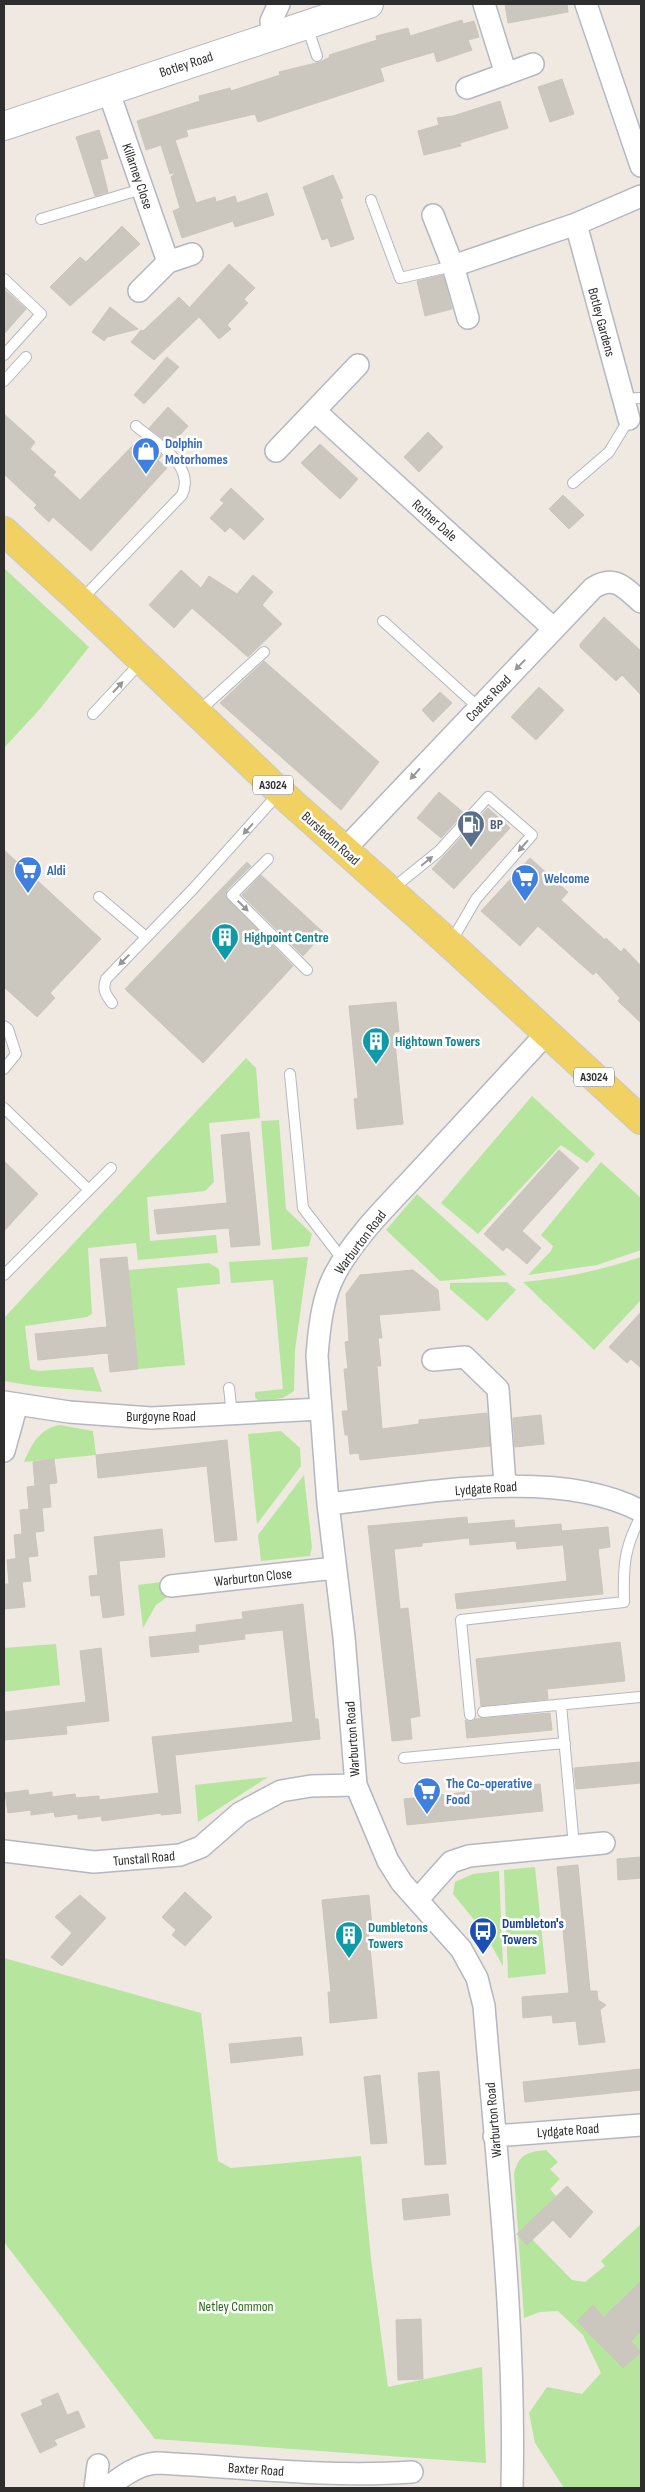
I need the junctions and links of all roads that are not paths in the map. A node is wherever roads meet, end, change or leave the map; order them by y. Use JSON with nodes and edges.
{"nodes":[{"id":1,"x":279,"y":4,"type":"edge"},
{"id":2,"x":369,"y":4,"type":"edge"},
{"id":3,"x":484,"y":4,"type":"edge"},
{"id":4,"x":586,"y":4,"type":"edge"},
{"id":5,"x":306,"y":24,"type":"junction"},
{"id":6,"x":274,"y":35,"type":"junction"},
{"id":7,"x":317,"y":56,"type":"dead end"},
{"id":8,"x":533,"y":64,"type":"dead end"},
{"id":9,"x":506,"y":74,"type":"junction"},
{"id":10,"x":467,"y":88,"type":"dead end"},
{"id":11,"x":108,"y":90,"type":"junction"},
{"id":12,"x":4,"y":126,"type":"edge"},
{"id":13,"x":641,"y":166,"type":"edge"},
{"id":14,"x":142,"y":189,"type":"junction"},
{"id":15,"x":641,"y":196,"type":"edge"},
{"id":16,"x":371,"y":200,"type":"dead end"},
{"id":17,"x":433,"y":215,"type":"dead end"},
{"id":18,"x":42,"y":219,"type":"dead end"},
{"id":19,"x":576,"y":224,"type":"junction"},
{"id":20,"x":192,"y":254,"type":"dead end"},
{"id":21,"x":168,"y":262,"type":"junction"},
{"id":22,"x":453,"y":266,"type":"junction"},
{"id":23,"x":4,"y":279,"type":"edge"},
{"id":24,"x":139,"y":291,"type":"dead end"},
{"id":25,"x":468,"y":318,"type":"dead end"},
{"id":26,"x":4,"y":356,"type":"edge"},
{"id":27,"x":26,"y":357,"type":"dead end"},
{"id":28,"x":358,"y":365,"type":"dead end"},
{"id":29,"x":4,"y":381,"type":"edge"},
{"id":30,"x":632,"y":398,"type":"edge"},
{"id":31,"x":315,"y":411,"type":"junction"},
{"id":32,"x":628,"y":420,"type":"joint"},
{"id":33,"x":136,"y":426,"type":"dead end"},
{"id":34,"x":276,"y":451,"type":"dead end"},
{"id":35,"x":573,"y":483,"type":"dead end"},
{"id":36,"x":4,"y":531,"type":"edge"},
{"id":37,"x":80,"y":601,"type":"junction"},
{"id":38,"x":641,"y":602,"type":"edge"},
{"id":39,"x":384,"y":621,"type":"dead end"},
{"id":40,"x":554,"y":629,"type":"junction"},
{"id":41,"x":264,"y":652,"type":"dead end"},
{"id":42,"x":142,"y":660,"type":"junction"},
{"id":43,"x":479,"y":708,"type":"junction"},
{"id":44,"x":197,"y":713,"type":"junction"},
{"id":45,"x":93,"y":714,"type":"dead end"},
{"id":46,"x":280,"y":792,"type":"junction"},
{"id":47,"x":344,"y":850,"type":"junction"},
{"id":48,"x":268,"y":859,"type":"dead end"},
{"id":49,"x":389,"y":892,"type":"junction"},
{"id":50,"x":99,"y":898,"type":"dead end"},
{"id":51,"x":146,"y":938,"type":"junction"},
{"id":52,"x":450,"y":944,"type":"junction"},
{"id":53,"x":307,"y":970,"type":"dead end"},
{"id":54,"x":112,"y":1003,"type":"dead end"},
{"id":55,"x":4,"y":1026,"type":"edge"},
{"id":56,"x":546,"y":1034,"type":"junction"},
{"id":57,"x":4,"y":1069,"type":"edge"},
{"id":58,"x":290,"y":1074,"type":"dead end"},
{"id":59,"x":4,"y":1108,"type":"edge"},
{"id":60,"x":641,"y":1120,"type":"edge"},
{"id":61,"x":111,"y":1168,"type":"dead end"},
{"id":62,"x":89,"y":1190,"type":"junction"},
{"id":63,"x":343,"y":1260,"type":"junction"},
{"id":64,"x":4,"y":1275,"type":"edge"},
{"id":65,"x":432,"y":1360,"type":"dead end"},
{"id":66,"x":229,"y":1388,"type":"dead end"},
{"id":67,"x":10,"y":1403,"type":"edge"},
{"id":68,"x":320,"y":1409,"type":"junction"},
{"id":69,"x":232,"y":1414,"type":"junction"},
{"id":70,"x":4,"y":1451,"type":"edge"},
{"id":71,"x":505,"y":1485,"type":"junction"},
{"id":72,"x":328,"y":1504,"type":"junction"},
{"id":73,"x":641,"y":1511,"type":"edge"},
{"id":74,"x":641,"y":1516,"type":"edge"},
{"id":75,"x":335,"y":1568,"type":"junction"},
{"id":76,"x":171,"y":1586,"type":"dead end"},
{"id":77,"x":640,"y":1697,"type":"dead end"},
{"id":78,"x":561,"y":1705,"type":"junction"},
{"id":79,"x":483,"y":1712,"type":"dead end"},
{"id":80,"x":470,"y":1715,"type":"dead end"},
{"id":81,"x":565,"y":1743,"type":"junction"},
{"id":82,"x":404,"y":1758,"type":"dead end"},
{"id":83,"x":356,"y":1785,"type":"junction"},
{"id":84,"x":604,"y":1843,"type":"dead end"},
{"id":85,"x":574,"y":1846,"type":"junction"},
{"id":86,"x":4,"y":1852,"type":"edge"},
{"id":87,"x":418,"y":1899,"type":"junction"},
{"id":88,"x":641,"y":2125,"type":"edge"},
{"id":89,"x":494,"y":2136,"type":"junction"},
{"id":90,"x":98,"y":2465,"type":"dead end"},
{"id":91,"x":412,"y":2472,"type":"dead end"},
{"id":92,"x":95,"y":2488,"type":"edge"},
{"id":93,"x":107,"y":2488,"type":"edge"},
{"id":94,"x":512,"y":2488,"type":"edge"}],
"edges":[{"from":1,"to":6,"type":"street"},
{"from":2,"to":5,"type":"main road","name":"Botley Road"},
{"from":3,"to":9,"type":"street"},
{"from":4,"to":13,"type":"street"},
{"from":5,"to":6,"type":"main road","name":"Botley Road"},
{"from":5,"to":7,"type":"lane"},
{"from":6,"to":11,"type":"main road","name":"Botley Road"},
{"from":8,"to":9,"type":"street"},
{"from":9,"to":10,"type":"street"},
{"from":11,"to":12,"type":"main road","name":"Botley Road"},
{"from":11,"to":14,"type":"street","name":"Killarney Close"},
{"from":14,"to":18,"type":"lane"},
{"from":14,"to":21,"type":"street","name":"Killarney Close"},
{"from":15,"to":19,"type":"street"},
{"from":16,"to":22,"type":"lane"},
{"from":17,"to":22,"type":"street"},
{"from":19,"to":22,"type":"street"},
{"from":19,"to":30,"type":"street","name":"Botley Gardens"},
{"from":20,"to":21,"type":"street"},
{"from":21,"to":24,"type":"street"},
{"from":22,"to":25,"type":"street"},
{"from":23,"to":26,"type":"lane"},
{"from":27,"to":29,"type":"lane"},
{"from":28,"to":31,"type":"street"},
{"from":30,"to":32,"type":"street","name":"Botley Gardens"},
{"from":31,"to":34,"type":"street"},
{"from":31,"to":40,"type":"street","name":"Rother Dale"},
{"from":32,"to":35,"type":"lane"},
{"from":33,"to":37,"type":"lane"},
{"from":36,"to":37,"type":"main road","name":"Bursledon Road","number":"A3024"},
{"from":37,"to":42,"type":"main road","name":"Bursledon Road","number":"A3024"},
{"from":38,"to":40,"type":"street","name":"Coates Road"},
{"from":39,"to":43,"type":"lane"},
{"from":40,"to":43,"type":"street","name":"Coates Road","one_way":true},
{"from":41,"to":44,"type":"lane"},
{"from":42,"to":44,"type":"main road","name":"Bursledon Road","number":"A3024"},
{"from":45,"to":42,"type":"lane","one_way":true},
{"from":43,"to":47,"type":"street","name":"Coates Road","one_way":true},
{"from":44,"to":46,"type":"main road","name":"Bursledon Road","number":"A3024"},
{"from":46,"to":47,"type":"main road","name":"Bursledon Road","number":"A3024"},
{"from":46,"to":51,"type":"lane","one_way":true},
{"from":47,"to":49,"type":"main road","name":"Bursledon Road","number":"A3024"},
{"from":48,"to":53,"type":"lane","one_way":true},
{"from":49,"to":52,"type":"main road","name":"Bursledon Road","number":"A3024"},
{"from":49,"to":52,"type":"lane","one_way":true},
{"from":50,"to":51,"type":"lane"},
{"from":51,"to":54,"type":"lane","one_way":true},
{"from":52,"to":56,"type":"main road","name":"Bursledon Road","number":"A3024"},
{"from":55,"to":57,"type":"lane"},
{"from":56,"to":60,"type":"main road","name":"Bursledon Road","number":"A3024"},
{"from":56,"to":63,"type":"street","name":"Warburton Road"},
{"from":58,"to":63,"type":"lane"},
{"from":59,"to":62,"type":"lane"},
{"from":61,"to":62,"type":"lane"},
{"from":62,"to":64,"type":"lane"},
{"from":63,"to":68,"type":"street","name":"Warburton Road"},
{"from":65,"to":71,"type":"street"},
{"from":66,"to":69,"type":"lane"},
{"from":67,"to":69,"type":"street","name":"Burgoyne Road"},
{"from":67,"to":70,"type":"street"},
{"from":68,"to":69,"type":"street","name":"Burgoyne Road"},
{"from":68,"to":72,"type":"street","name":"Warburton Road"},
{"from":71,"to":72,"type":"street","name":"Lydgate Road"},
{"from":71,"to":73,"type":"street","name":"Lydgate Road"},
{"from":72,"to":75,"type":"street","name":"Warburton Road"},
{"from":74,"to":80,"type":"lane"},
{"from":75,"to":76,"type":"street","name":"Warburton Close"},
{"from":75,"to":83,"type":"street","name":"Warburton Road"},
{"from":77,"to":78,"type":"lane"},
{"from":78,"to":79,"type":"lane"},
{"from":78,"to":81,"type":"lane"},
{"from":81,"to":82,"type":"lane"},
{"from":81,"to":85,"type":"lane"},
{"from":83,"to":86,"type":"street","name":"Tunstall Road"},
{"from":83,"to":87,"type":"street","name":"Warburton Road"},
{"from":84,"to":85,"type":"street"},
{"from":85,"to":87,"type":"street"},
{"from":87,"to":89,"type":"street","name":"Warburton Road"},
{"from":88,"to":89,"type":"street","name":"Lydgate Road"},
{"from":89,"to":94,"type":"street","name":"Warburton Road"},
{"from":90,"to":92,"type":"street"},
{"from":91,"to":93,"type":"street","name":"Baxter Road"}]}
